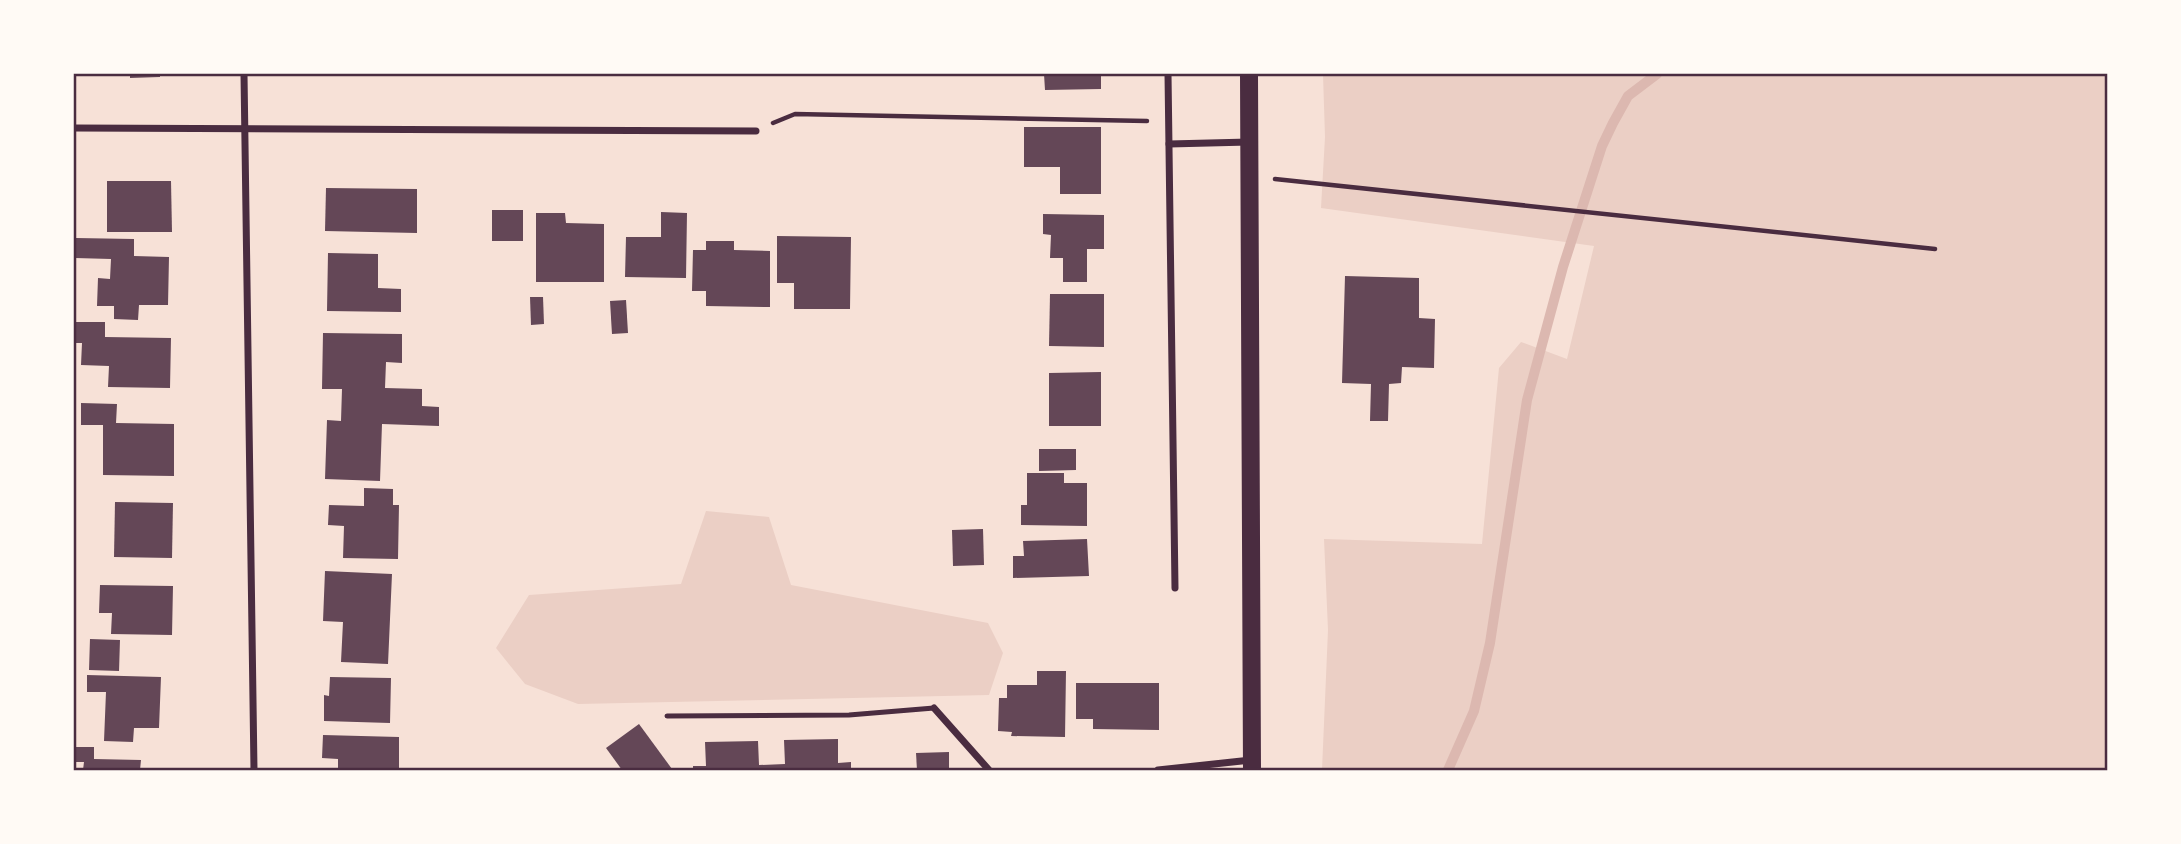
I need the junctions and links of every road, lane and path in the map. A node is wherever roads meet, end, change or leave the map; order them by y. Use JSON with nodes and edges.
{"nodes":[{"id":1,"x":244,"y":74,"type":"edge"},
{"id":2,"x":1168,"y":74,"type":"edge"},
{"id":3,"x":1249,"y":74,"type":"edge"},
{"id":4,"x":1169,"y":122,"type":"junction"},
{"id":5,"x":74,"y":128,"type":"edge"},
{"id":6,"x":244,"y":130,"type":"junction"},
{"id":7,"x":756,"y":131,"type":"joint"},
{"id":8,"x":1250,"y":142,"type":"junction"},
{"id":9,"x":1169,"y":144,"type":"junction"},
{"id":10,"x":1250,"y":176,"type":"junction"},
{"id":11,"x":1935,"y":249,"type":"dead end"},
{"id":12,"x":1175,"y":588,"type":"dead end"},
{"id":13,"x":934,"y":708,"type":"joint"},
{"id":14,"x":667,"y":716,"type":"dead end"},
{"id":15,"x":1252,"y":765,"type":"edge"},
{"id":16,"x":254,"y":771,"type":"edge"},
{"id":17,"x":989,"y":771,"type":"edge"},
{"id":18,"x":1158,"y":771,"type":"edge"}],
"edges":[{"from":1,"to":6,"type":"street"},
{"from":2,"to":4,"type":"street"},
{"from":3,"to":8,"type":"main road"},
{"from":4,"to":7,"type":"path"},
{"from":4,"to":9,"type":"street"},
{"from":5,"to":6,"type":"street"},
{"from":6,"to":7,"type":"street"},
{"from":6,"to":16,"type":"street"},
{"from":8,"to":9,"type":"street"},
{"from":8,"to":10,"type":"main road"},
{"from":9,"to":12,"type":"street"},
{"from":10,"to":11,"type":"path"},
{"from":10,"to":15,"type":"main road"},
{"from":13,"to":14,"type":"lane"},
{"from":13,"to":17,"type":"street"},
{"from":15,"to":18,"type":"street"}]}
